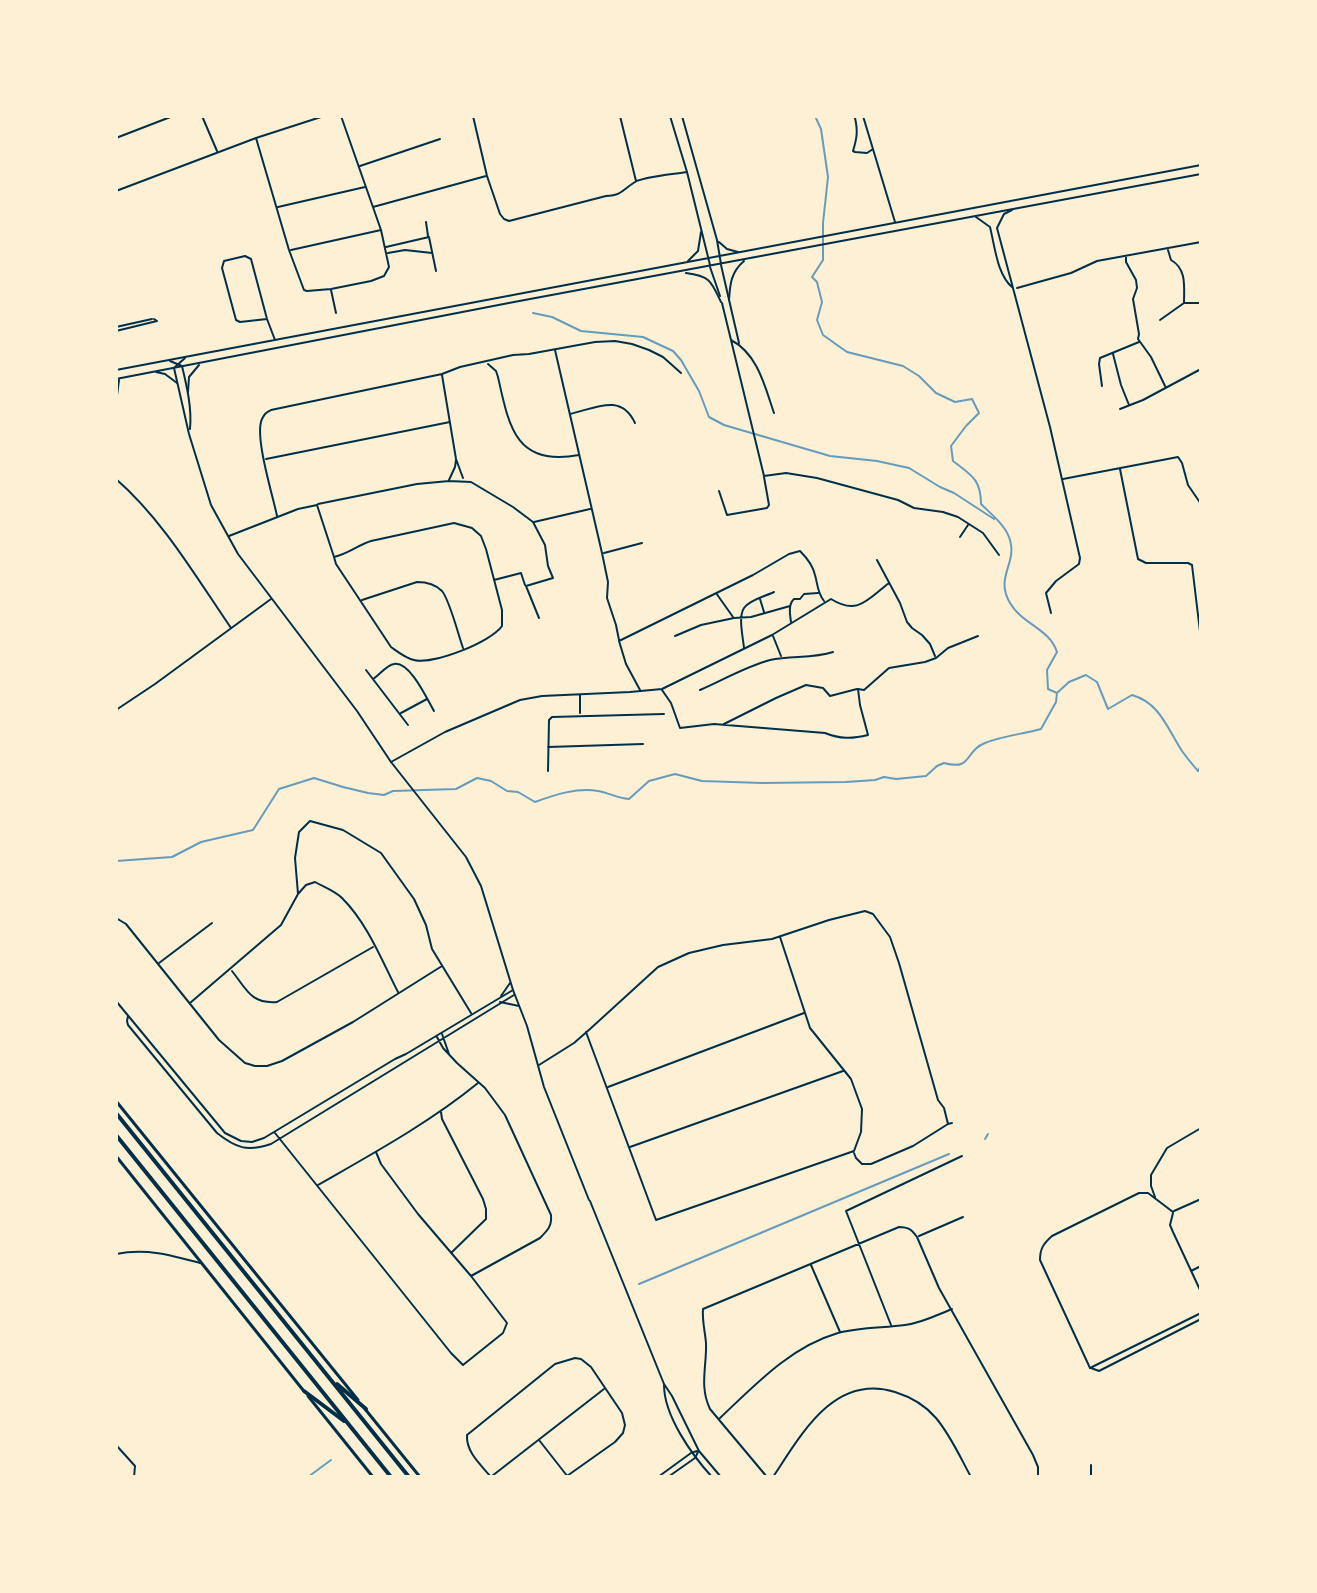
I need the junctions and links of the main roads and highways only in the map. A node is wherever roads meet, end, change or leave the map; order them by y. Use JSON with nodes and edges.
{"nodes":[{"id":1,"x":116,"y":1101,"type":"edge"},
{"id":2,"x":116,"y":1113,"type":"edge"},
{"id":3,"x":116,"y":1135,"type":"edge"},
{"id":4,"x":116,"y":1156,"type":"edge"},
{"id":5,"x":328,"y":1376,"type":"junction"},
{"id":6,"x":304,"y":1391,"type":"junction"},
{"id":7,"x":366,"y":1409,"type":"junction"},
{"id":8,"x":350,"y":1425,"type":"junction"},
{"id":9,"x":373,"y":1477,"type":"edge"},
{"id":10,"x":391,"y":1477,"type":"edge"},
{"id":11,"x":409,"y":1477,"type":"edge"},
{"id":12,"x":420,"y":1477,"type":"edge"}],
"edges":[{"from":1,"to":7,"type":"highway"},
{"from":2,"to":5,"type":"highway"},
{"from":3,"to":8,"type":"highway"},
{"from":4,"to":6,"type":"highway"},
{"from":5,"to":7,"type":"highway"},
{"from":5,"to":11,"type":"highway"},
{"from":6,"to":8,"type":"highway"},
{"from":6,"to":9,"type":"highway"},
{"from":7,"to":12,"type":"highway"},
{"from":8,"to":10,"type":"highway"}]}
